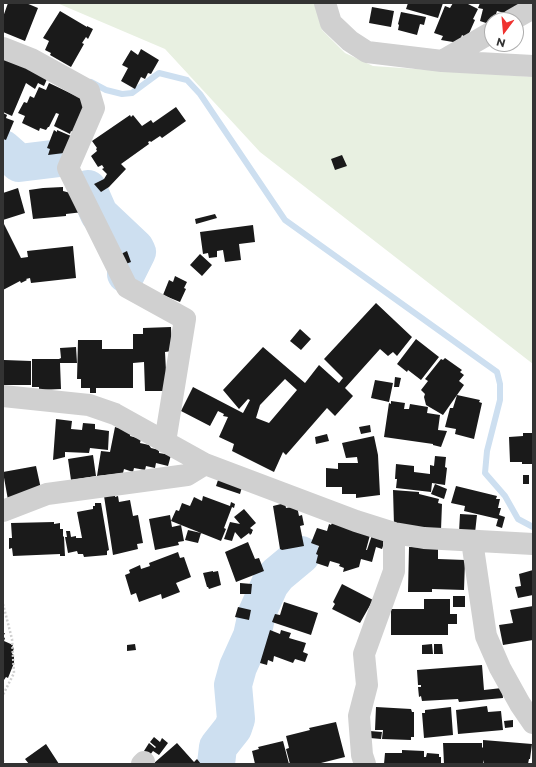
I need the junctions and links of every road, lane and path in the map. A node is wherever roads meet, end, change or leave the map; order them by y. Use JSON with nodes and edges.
{"nodes":[{"id":1,"x":325,"y":3,"type":"edge"},
{"id":2,"x":533,"y":8,"type":"edge"},
{"id":3,"x":524,"y":13,"type":"edge"},
{"id":4,"x":484,"y":37,"type":"edge"},
{"id":5,"x":3,"y":48,"type":"edge"},
{"id":6,"x":442,"y":61,"type":"junction"},
{"id":7,"x":533,"y":66,"type":"edge"},
{"id":8,"x":3,"y":396,"type":"edge"},
{"id":9,"x":165,"y":442,"type":"junction"},
{"id":10,"x":205,"y":464,"type":"junction"},
{"id":11,"x":3,"y":511,"type":"edge"},
{"id":12,"x":394,"y":533,"type":"junction"},
{"id":13,"x":472,"y":541,"type":"junction"},
{"id":14,"x":533,"y":544,"type":"edge"},
{"id":15,"x":3,"y":604,"type":"edge"},
{"id":16,"x":3,"y":695,"type":"edge"},
{"id":17,"x":533,"y":723,"type":"edge"},
{"id":18,"x":3,"y":760,"type":"edge"},
{"id":19,"x":4,"y":764,"type":"edge"},
{"id":20,"x":365,"y":764,"type":"edge"}],
"edges":[{"from":1,"to":6,"type":"street"},
{"from":2,"to":3,"type":"street"},
{"from":4,"to":6,"type":"street"},
{"from":5,"to":9,"type":"street"},
{"from":6,"to":7,"type":"street"},
{"from":8,"to":9,"type":"street"},
{"from":9,"to":10,"type":"street"},
{"from":10,"to":11,"type":"street"},
{"from":10,"to":12,"type":"street"},
{"from":12,"to":13,"type":"street"},
{"from":12,"to":20,"type":"street"},
{"from":13,"to":14,"type":"street"},
{"from":13,"to":17,"type":"street"},
{"from":15,"to":16,"type":"path"},
{"from":18,"to":19,"type":"path"}]}
